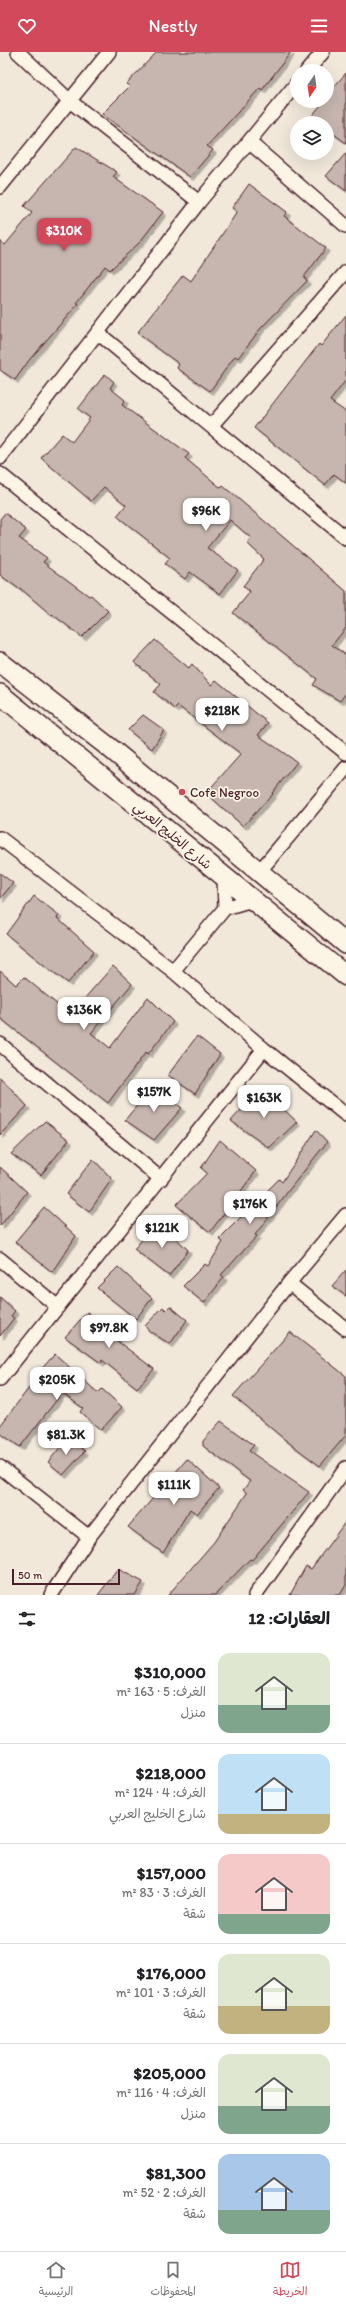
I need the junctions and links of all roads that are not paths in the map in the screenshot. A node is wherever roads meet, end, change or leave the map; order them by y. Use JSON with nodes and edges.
{"nodes":[{"id":1,"x":18,"y":52,"type":"edge"},
{"id":2,"x":110,"y":52,"type":"edge"},
{"id":3,"x":323,"y":52,"type":"edge"},
{"id":4,"x":313,"y":64,"type":"edge"},
{"id":5,"x":290,"y":92,"type":"edge"},
{"id":6,"x":71,"y":102,"type":"junction"},
{"id":7,"x":249,"y":142,"type":"junction"},
{"id":8,"x":0,"y":187,"type":"edge"},
{"id":9,"x":199,"y":202,"type":"junction"},
{"id":10,"x":346,"y":226,"type":"edge"},
{"id":11,"x":346,"y":272,"type":"edge"},
{"id":12,"x":98,"y":333,"type":"junction"},
{"id":13,"x":211,"y":426,"type":"junction"},
{"id":14,"x":0,"y":458,"type":"edge"},
{"id":15,"x":0,"y":474,"type":"edge"},
{"id":16,"x":344,"y":532,"type":"edge"},
{"id":17,"x":0,"y":662,"type":"edge"},
{"id":18,"x":0,"y":694,"type":"edge"},
{"id":19,"x":110,"y":748,"type":"junction"},
{"id":20,"x":346,"y":753,"type":"edge"},
{"id":21,"x":91,"y":768,"type":"junction"},
{"id":22,"x":346,"y":768,"type":"edge"},
{"id":23,"x":0,"y":838,"type":"edge"},
{"id":24,"x":258,"y":873,"type":"junction"},
{"id":25,"x":224,"y":877,"type":"junction"},
{"id":26,"x":252,"y":900,"type":"junction"},
{"id":27,"x":224,"y":908,"type":"junction"},
{"id":28,"x":346,"y":944,"type":"edge"},
{"id":29,"x":173,"y":971,"type":"junction"},
{"id":30,"x":346,"y":976,"type":"edge"},
{"id":31,"x":0,"y":1044,"type":"edge"},
{"id":32,"x":264,"y":1049,"type":"junction"},
{"id":33,"x":346,"y":1115,"type":"edge"},
{"id":34,"x":161,"y":1179,"type":"junction"},
{"id":35,"x":346,"y":1216,"type":"edge"},
{"id":36,"x":0,"y":1259,"type":"edge"},
{"id":37,"x":289,"y":1283,"type":"junction"},
{"id":38,"x":58,"y":1307,"type":"junction"},
{"id":39,"x":346,"y":1329,"type":"edge"},
{"id":40,"x":0,"y":1379,"type":"edge"},
{"id":41,"x":0,"y":1467,"type":"edge"},
{"id":42,"x":346,"y":1469,"type":"edge"},
{"id":43,"x":89,"y":1537,"type":"junction"},
{"id":44,"x":51,"y":1595,"type":"edge"},
{"id":45,"x":255,"y":1595,"type":"edge"}],
"edges":[{"from":1,"to":6,"type":"street"},
{"from":2,"to":6,"type":"street"},
{"from":3,"to":4,"type":"street"},
{"from":5,"to":7,"type":"street"},
{"from":6,"to":8,"type":"street"},
{"from":6,"to":9,"type":"street"},
{"from":7,"to":9,"type":"street"},
{"from":7,"to":10,"type":"street"},
{"from":9,"to":12,"type":"street"},
{"from":11,"to":13,"type":"street"},
{"from":12,"to":13,"type":"street"},
{"from":12,"to":14,"type":"street"},
{"from":13,"to":16,"type":"street"},
{"from":15,"to":20,"type":"street"},
{"from":17,"to":19,"type":"main road","name":"شارع الخليج العربي"},
{"from":18,"to":21,"type":"main road","name":"شارع الخليج العربي"},
{"from":19,"to":21,"type":"main road"},
{"from":19,"to":24,"type":"main road","name":"شارع الخليج العربي"},
{"from":21,"to":25,"type":"main road","name":"شارع الخليج العربي"},
{"from":22,"to":24,"type":"street"},
{"from":23,"to":29,"type":"street"},
{"from":24,"to":28,"type":"main road","name":"شارع الخليج العربي"},
{"from":25,"to":26,"type":"main road","name":"شارع الخليج العربي"},
{"from":25,"to":27,"type":"street"},
{"from":26,"to":27,"type":"street"},
{"from":26,"to":30,"type":"main road","name":"شارع الخليج العربي"},
{"from":27,"to":29,"type":"street"},
{"from":29,"to":32,"type":"street"},
{"from":31,"to":34,"type":"street"},
{"from":32,"to":33,"type":"street"},
{"from":32,"to":34,"type":"street"},
{"from":34,"to":38,"type":"street"},
{"from":35,"to":37,"type":"street"},
{"from":36,"to":38,"type":"street"},
{"from":37,"to":39,"type":"street"},
{"from":37,"to":43,"type":"street"},
{"from":38,"to":40,"type":"street"},
{"from":41,"to":43,"type":"street"},
{"from":42,"to":45,"type":"street"},
{"from":43,"to":44,"type":"street"}]}
